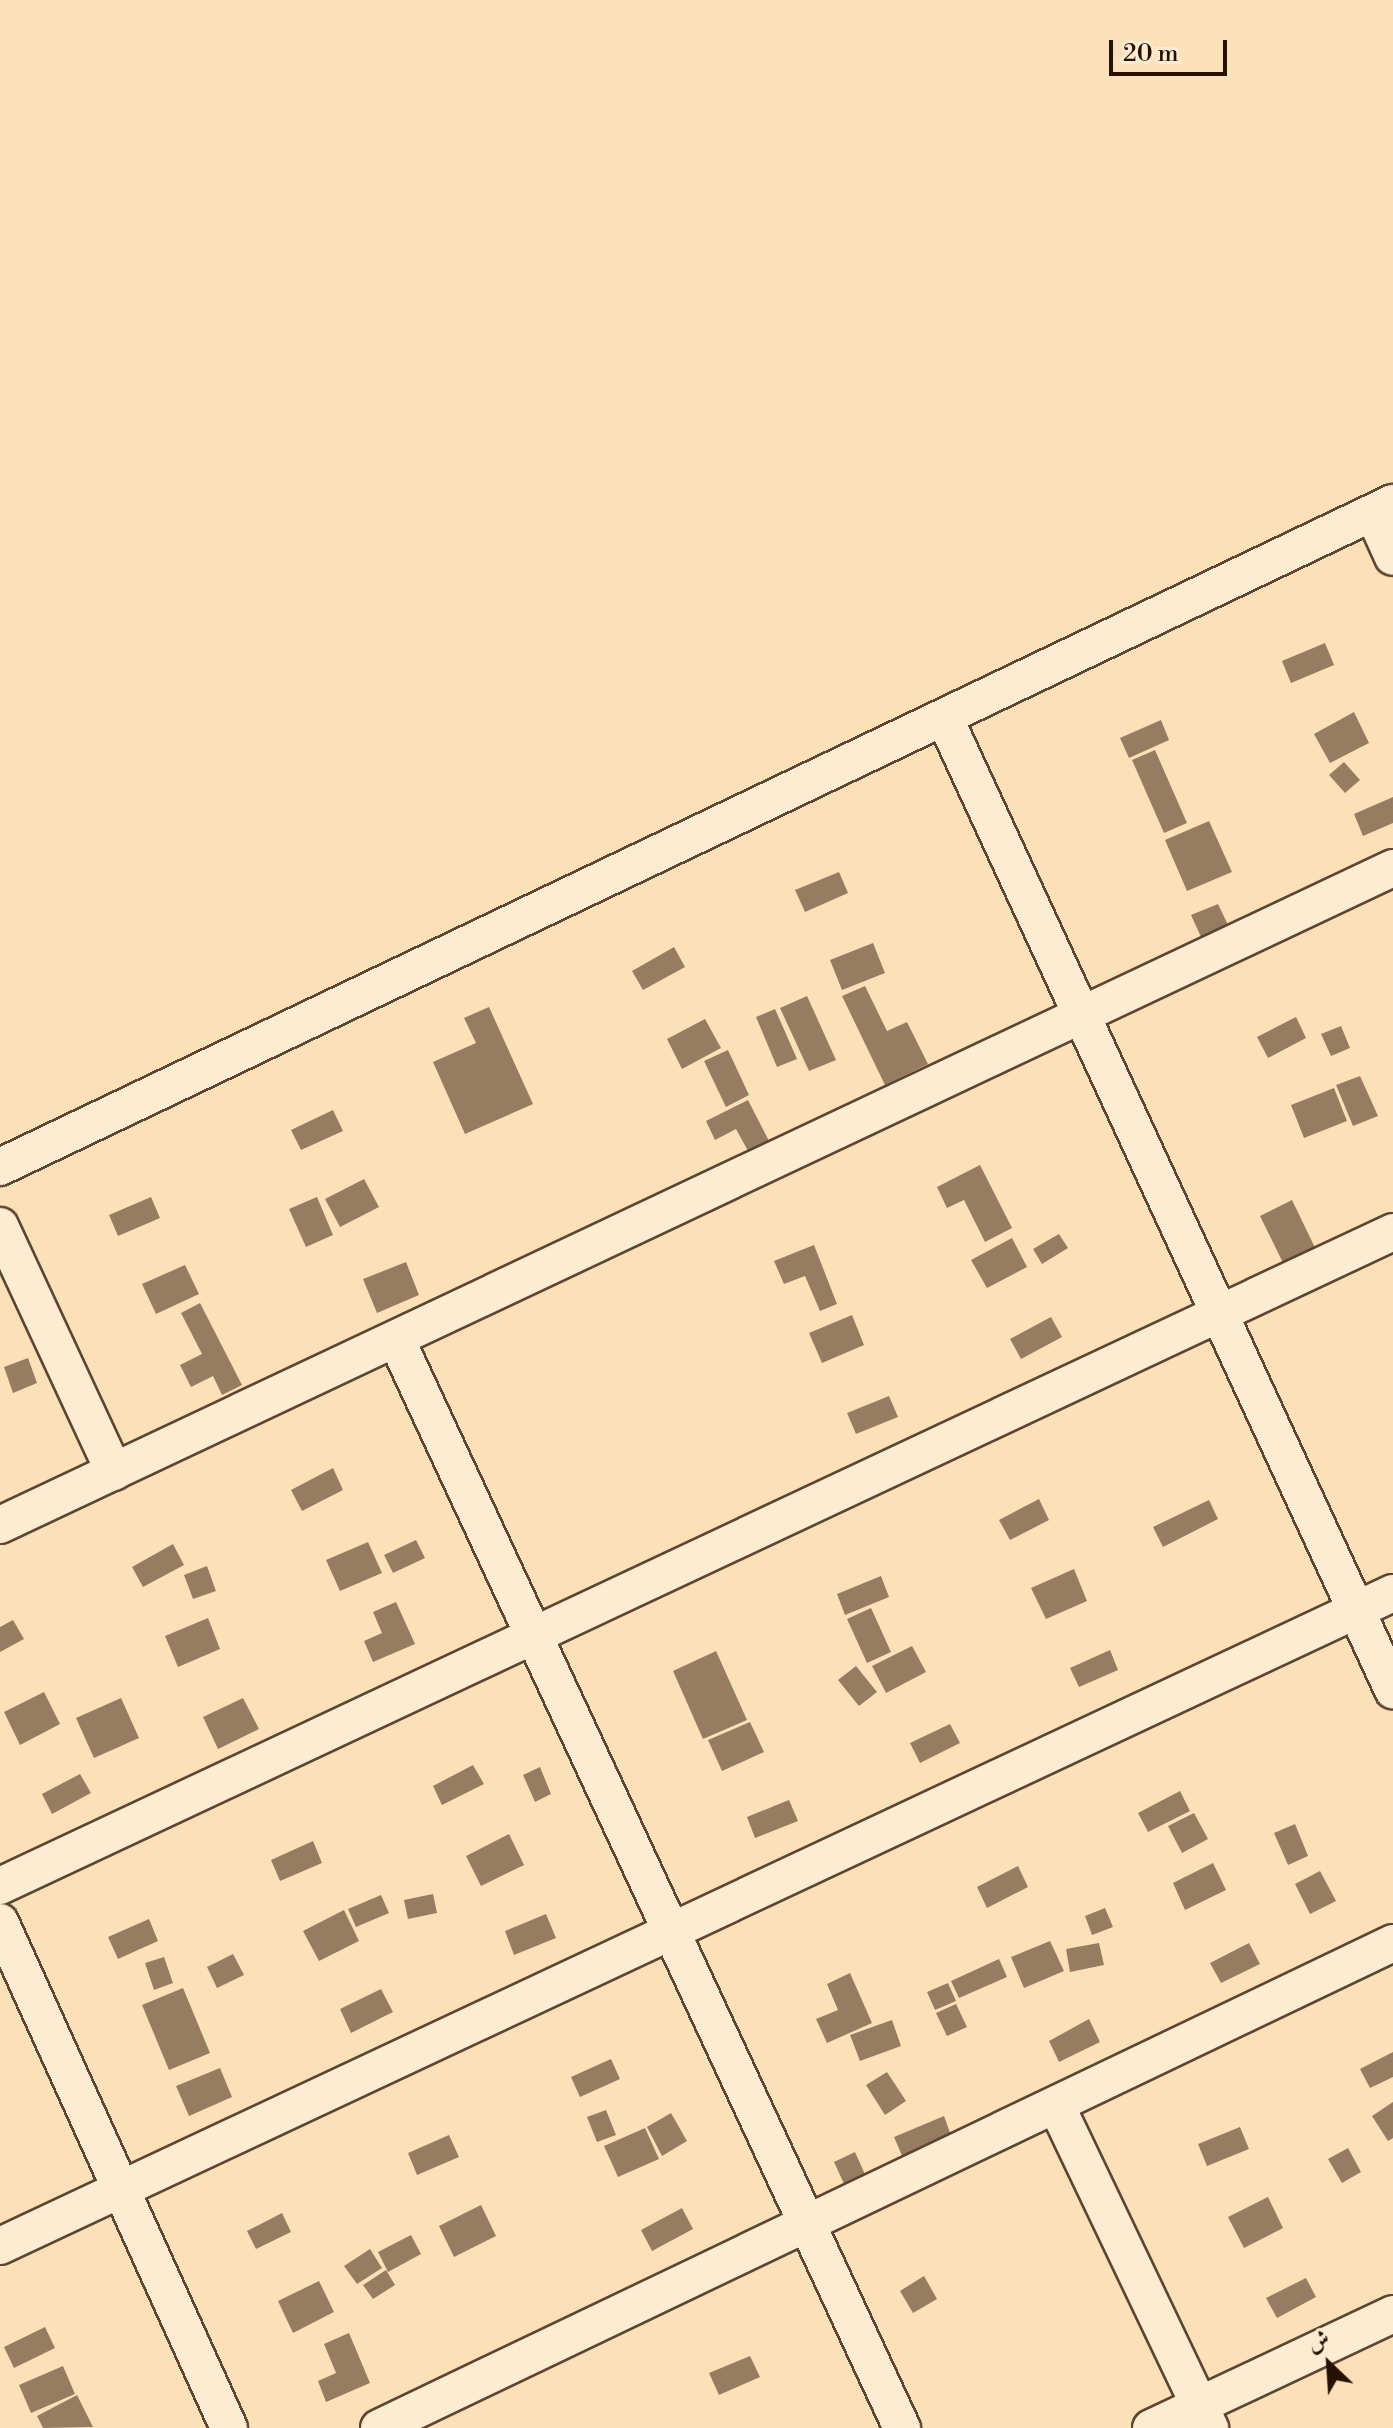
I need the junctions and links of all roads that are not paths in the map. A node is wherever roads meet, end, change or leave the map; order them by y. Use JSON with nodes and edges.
{"nodes":[{"id":1,"x":1383,"y":508,"type":"edge"},
{"id":2,"x":1393,"y":557,"type":"edge"},
{"id":3,"x":944,"y":717,"type":"junction"},
{"id":4,"x":1393,"y":868,"type":"edge"},
{"id":5,"x":1082,"y":1015,"type":"junction"},
{"id":6,"x":0,"y":1167,"type":"edge"},
{"id":7,"x":0,"y":1226,"type":"edge"},
{"id":8,"x":1393,"y":1232,"type":"edge"},
{"id":9,"x":1220,"y":1313,"type":"junction"},
{"id":10,"x":396,"y":1339,"type":"junction"},
{"id":11,"x":114,"y":1472,"type":"junction"},
{"id":12,"x":0,"y":1525,"type":"edge"},
{"id":13,"x":1393,"y":1593,"type":"edge"},
{"id":14,"x":1357,"y":1610,"type":"junction"},
{"id":15,"x":534,"y":1635,"type":"junction"},
{"id":16,"x":1393,"y":1690,"type":"edge"},
{"id":17,"x":0,"y":1886,"type":"edge"},
{"id":18,"x":0,"y":1922,"type":"edge"},
{"id":19,"x":672,"y":1931,"type":"junction"},
{"id":20,"x":1393,"y":1943,"type":"edge"},
{"id":21,"x":1056,"y":2105,"type":"junction"},
{"id":22,"x":123,"y":2188,"type":"junction"},
{"id":23,"x":807,"y":2226,"type":"junction"},
{"id":24,"x":0,"y":2246,"type":"edge"},
{"id":25,"x":1393,"y":2314,"type":"edge"},
{"id":26,"x":1205,"y":2416,"type":"edge"},
{"id":27,"x":229,"y":2428,"type":"edge"},
{"id":28,"x":379,"y":2428,"type":"edge"},
{"id":29,"x":902,"y":2428,"type":"edge"},
{"id":30,"x":1151,"y":2428,"type":"edge"}],
"edges":[{"from":1,"to":2,"type":"street"},
{"from":1,"to":3,"type":"street"},
{"from":3,"to":5,"type":"street"},
{"from":3,"to":6,"type":"street"},
{"from":4,"to":5,"type":"street"},
{"from":5,"to":9,"type":"street"},
{"from":5,"to":10,"type":"street"},
{"from":7,"to":11,"type":"street"},
{"from":8,"to":9,"type":"street"},
{"from":9,"to":14,"type":"street"},
{"from":9,"to":15,"type":"street"},
{"from":10,"to":11,"type":"street"},
{"from":10,"to":15,"type":"street"},
{"from":11,"to":12,"type":"street"},
{"from":13,"to":14,"type":"street"},
{"from":14,"to":16,"type":"street"},
{"from":14,"to":19,"type":"street"},
{"from":15,"to":17,"type":"street"},
{"from":15,"to":19,"type":"street"},
{"from":18,"to":22,"type":"street"},
{"from":19,"to":22,"type":"street"},
{"from":19,"to":23,"type":"street"},
{"from":20,"to":21,"type":"street"},
{"from":21,"to":23,"type":"street"},
{"from":21,"to":26,"type":"street"},
{"from":22,"to":24,"type":"street"},
{"from":22,"to":27,"type":"street"},
{"from":23,"to":28,"type":"street"},
{"from":23,"to":29,"type":"street"},
{"from":25,"to":26,"type":"street"},
{"from":26,"to":30,"type":"street"}]}
